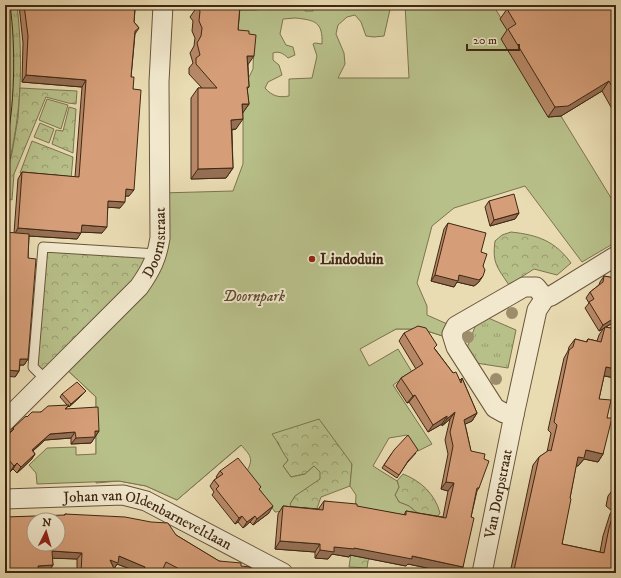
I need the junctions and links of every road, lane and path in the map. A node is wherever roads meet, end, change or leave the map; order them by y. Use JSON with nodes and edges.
{"nodes":[{"id":1,"x":163,"y":5,"type":"edge"},
{"id":2,"x":157,"y":254,"type":"junction"},
{"id":3,"x":616,"y":256,"type":"edge"},
{"id":4,"x":546,"y":298,"type":"junction"},
{"id":5,"x":46,"y":380,"type":"junction"},
{"id":6,"x":514,"y":415,"type":"junction"},
{"id":7,"x":5,"y":421,"type":"edge"},
{"id":8,"x":5,"y":499,"type":"edge"},
{"id":9,"x":283,"y":573,"type":"edge"},
{"id":10,"x":482,"y":573,"type":"edge"}],
"edges":[{"from":1,"to":2,"type":"street","name":"Doornstraat"},
{"from":2,"to":5,"type":"street","name":"Doornstraat"},
{"from":2,"to":5,"type":"lane"},
{"from":3,"to":4,"type":"street","name":"Van Dorpstraat"},
{"from":4,"to":6,"type":"street","name":"Van Dorpstraat"},
{"from":4,"to":6,"type":"street"},
{"from":5,"to":7,"type":"street","name":"Doornstraat"},
{"from":6,"to":10,"type":"street","name":"Van Dorpstraat"},
{"from":8,"to":9,"type":"street","name":"Johan van Oldenbarneveltlaan"}]}
